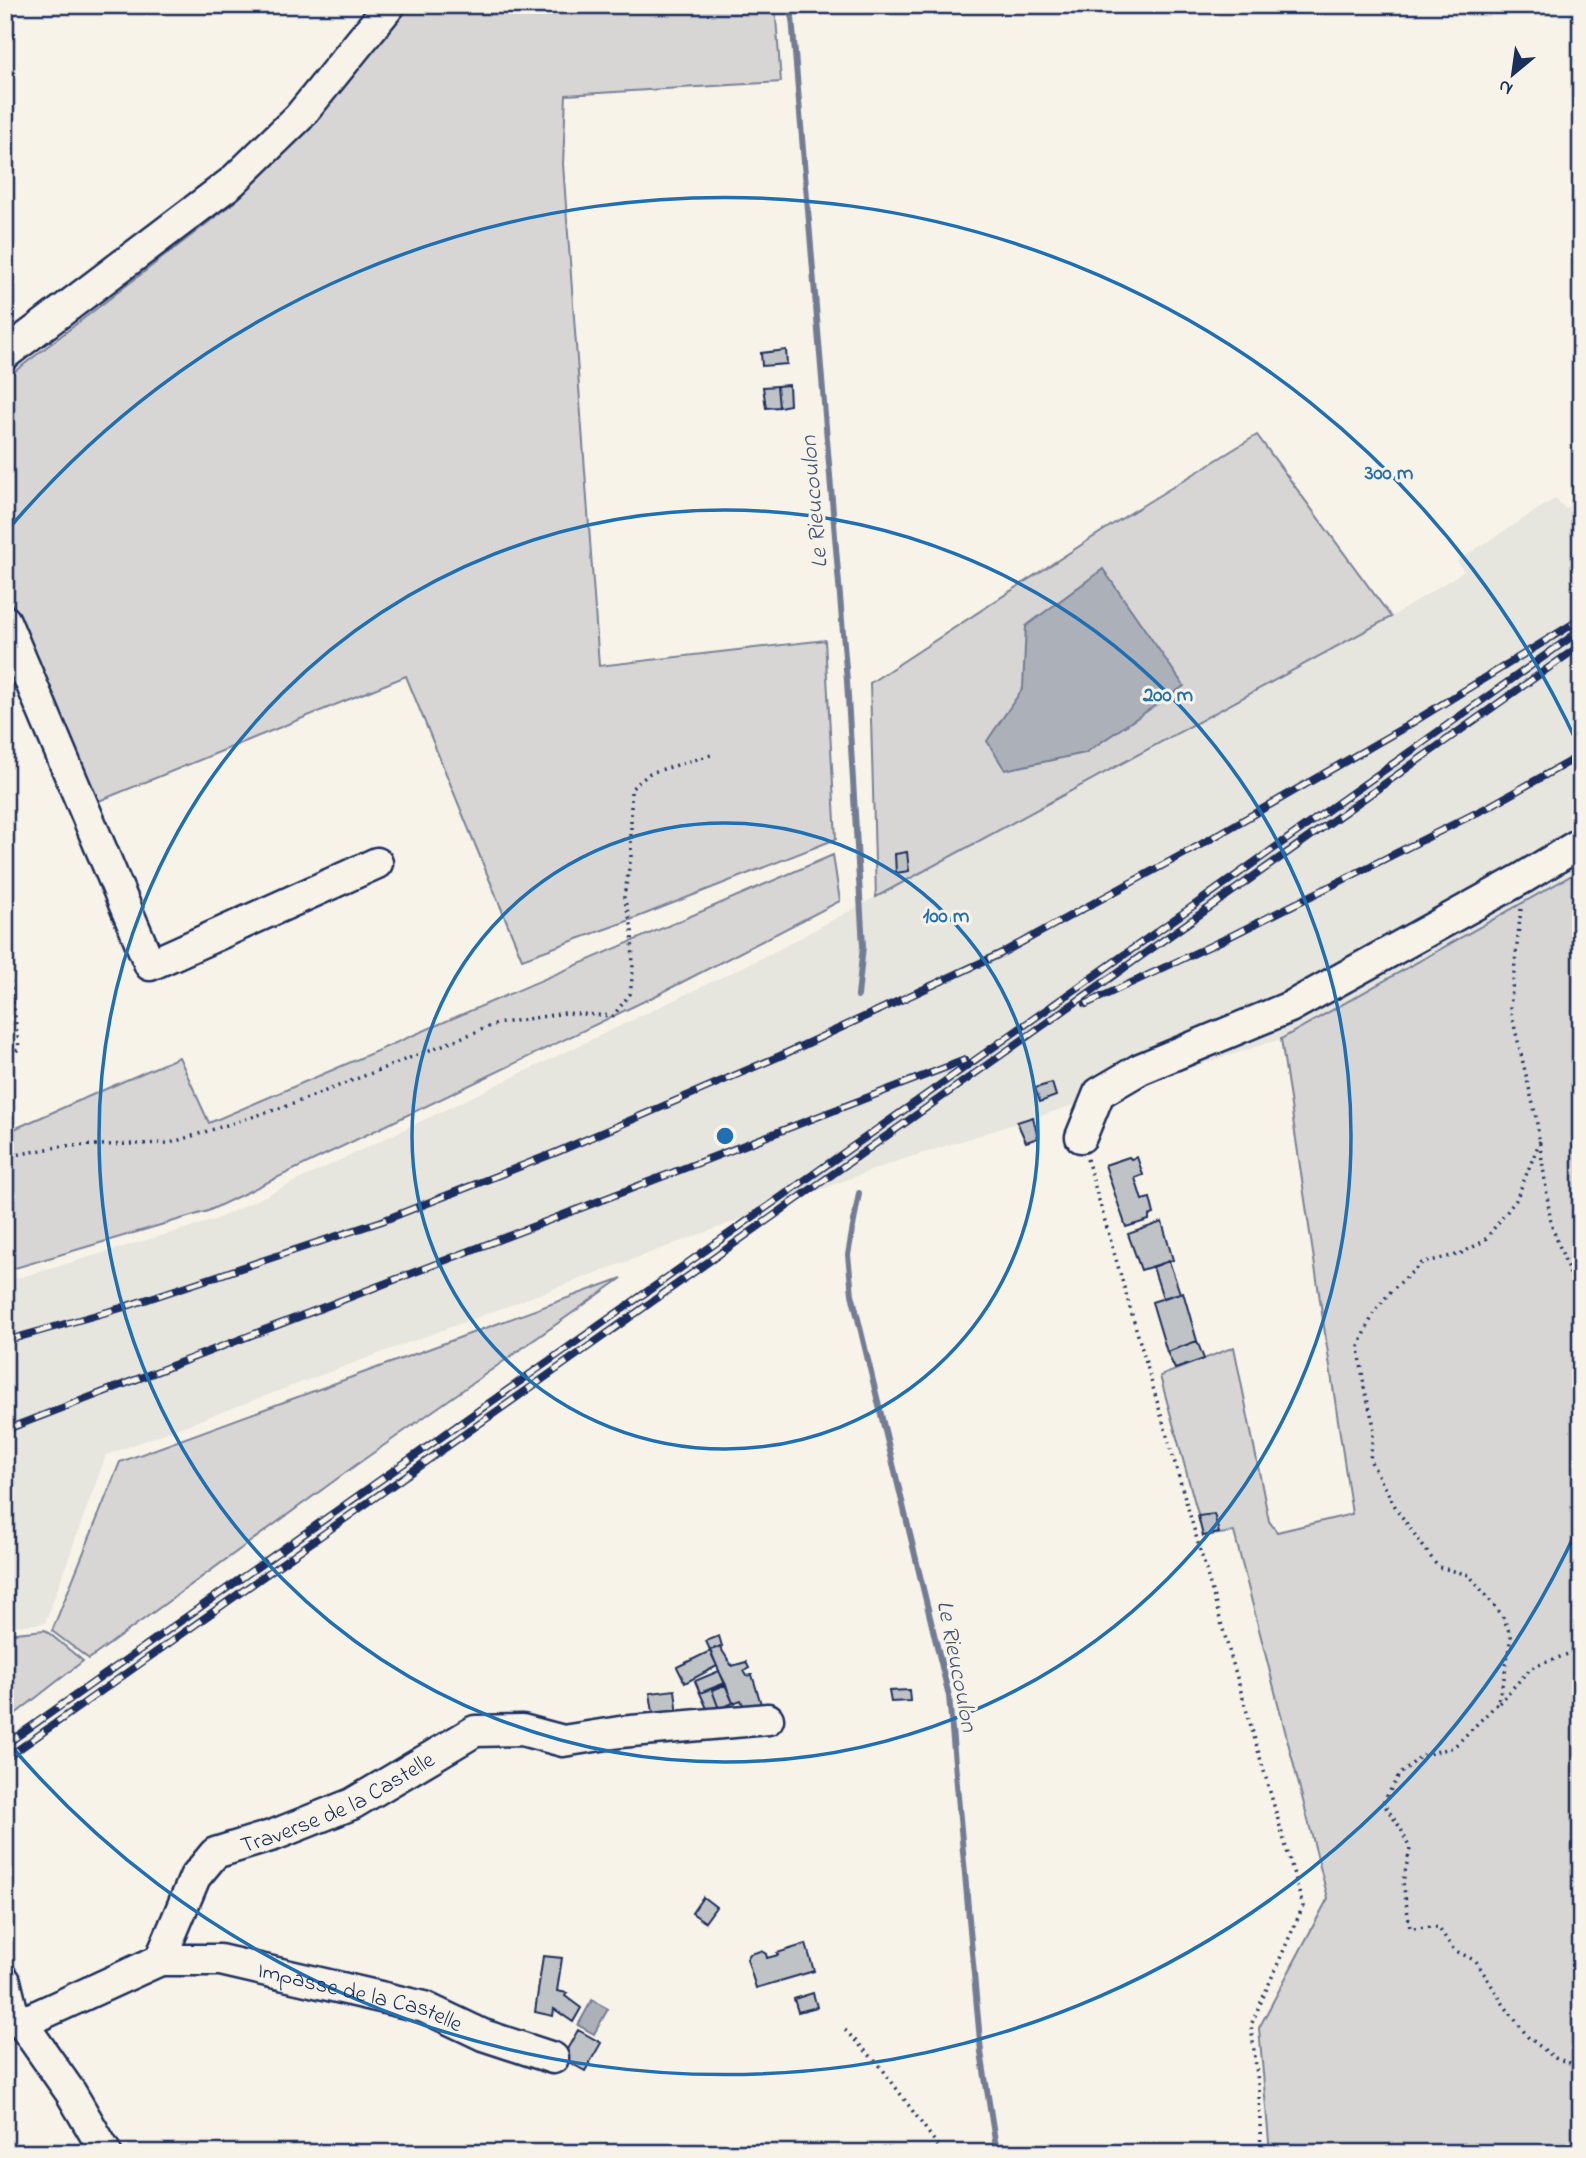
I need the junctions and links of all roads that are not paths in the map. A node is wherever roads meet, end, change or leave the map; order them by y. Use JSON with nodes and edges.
{"nodes":[{"id":1,"x":390,"y":5,"type":"edge"},
{"id":2,"x":5,"y":354,"type":"edge"},
{"id":3,"x":5,"y":621,"type":"edge"},
{"id":4,"x":1581,"y":843,"type":"edge"},
{"id":5,"x":377,"y":863,"type":"dead end"},
{"id":6,"x":1081,"y":1137,"type":"road end"},
{"id":7,"x":768,"y":1719,"type":"dead end"},
{"id":8,"x":160,"y":1960,"type":"junction"},
{"id":9,"x":5,"y":1981,"type":"edge"},
{"id":10,"x":22,"y":2022,"type":"junction"},
{"id":11,"x":553,"y":2058,"type":"dead end"},
{"id":12,"x":106,"y":2153,"type":"edge"}],
"edges":[{"from":1,"to":2,"type":"street"},
{"from":3,"to":5,"type":"street"},
{"from":4,"to":6,"type":"street"},
{"from":7,"to":8,"type":"street","name":"Traverse de la Castelle"},
{"from":8,"to":10,"type":"street"},
{"from":8,"to":11,"type":"street","name":"Impasse de la Castelle"},
{"from":9,"to":10,"type":"street"},
{"from":10,"to":12,"type":"street"}]}
